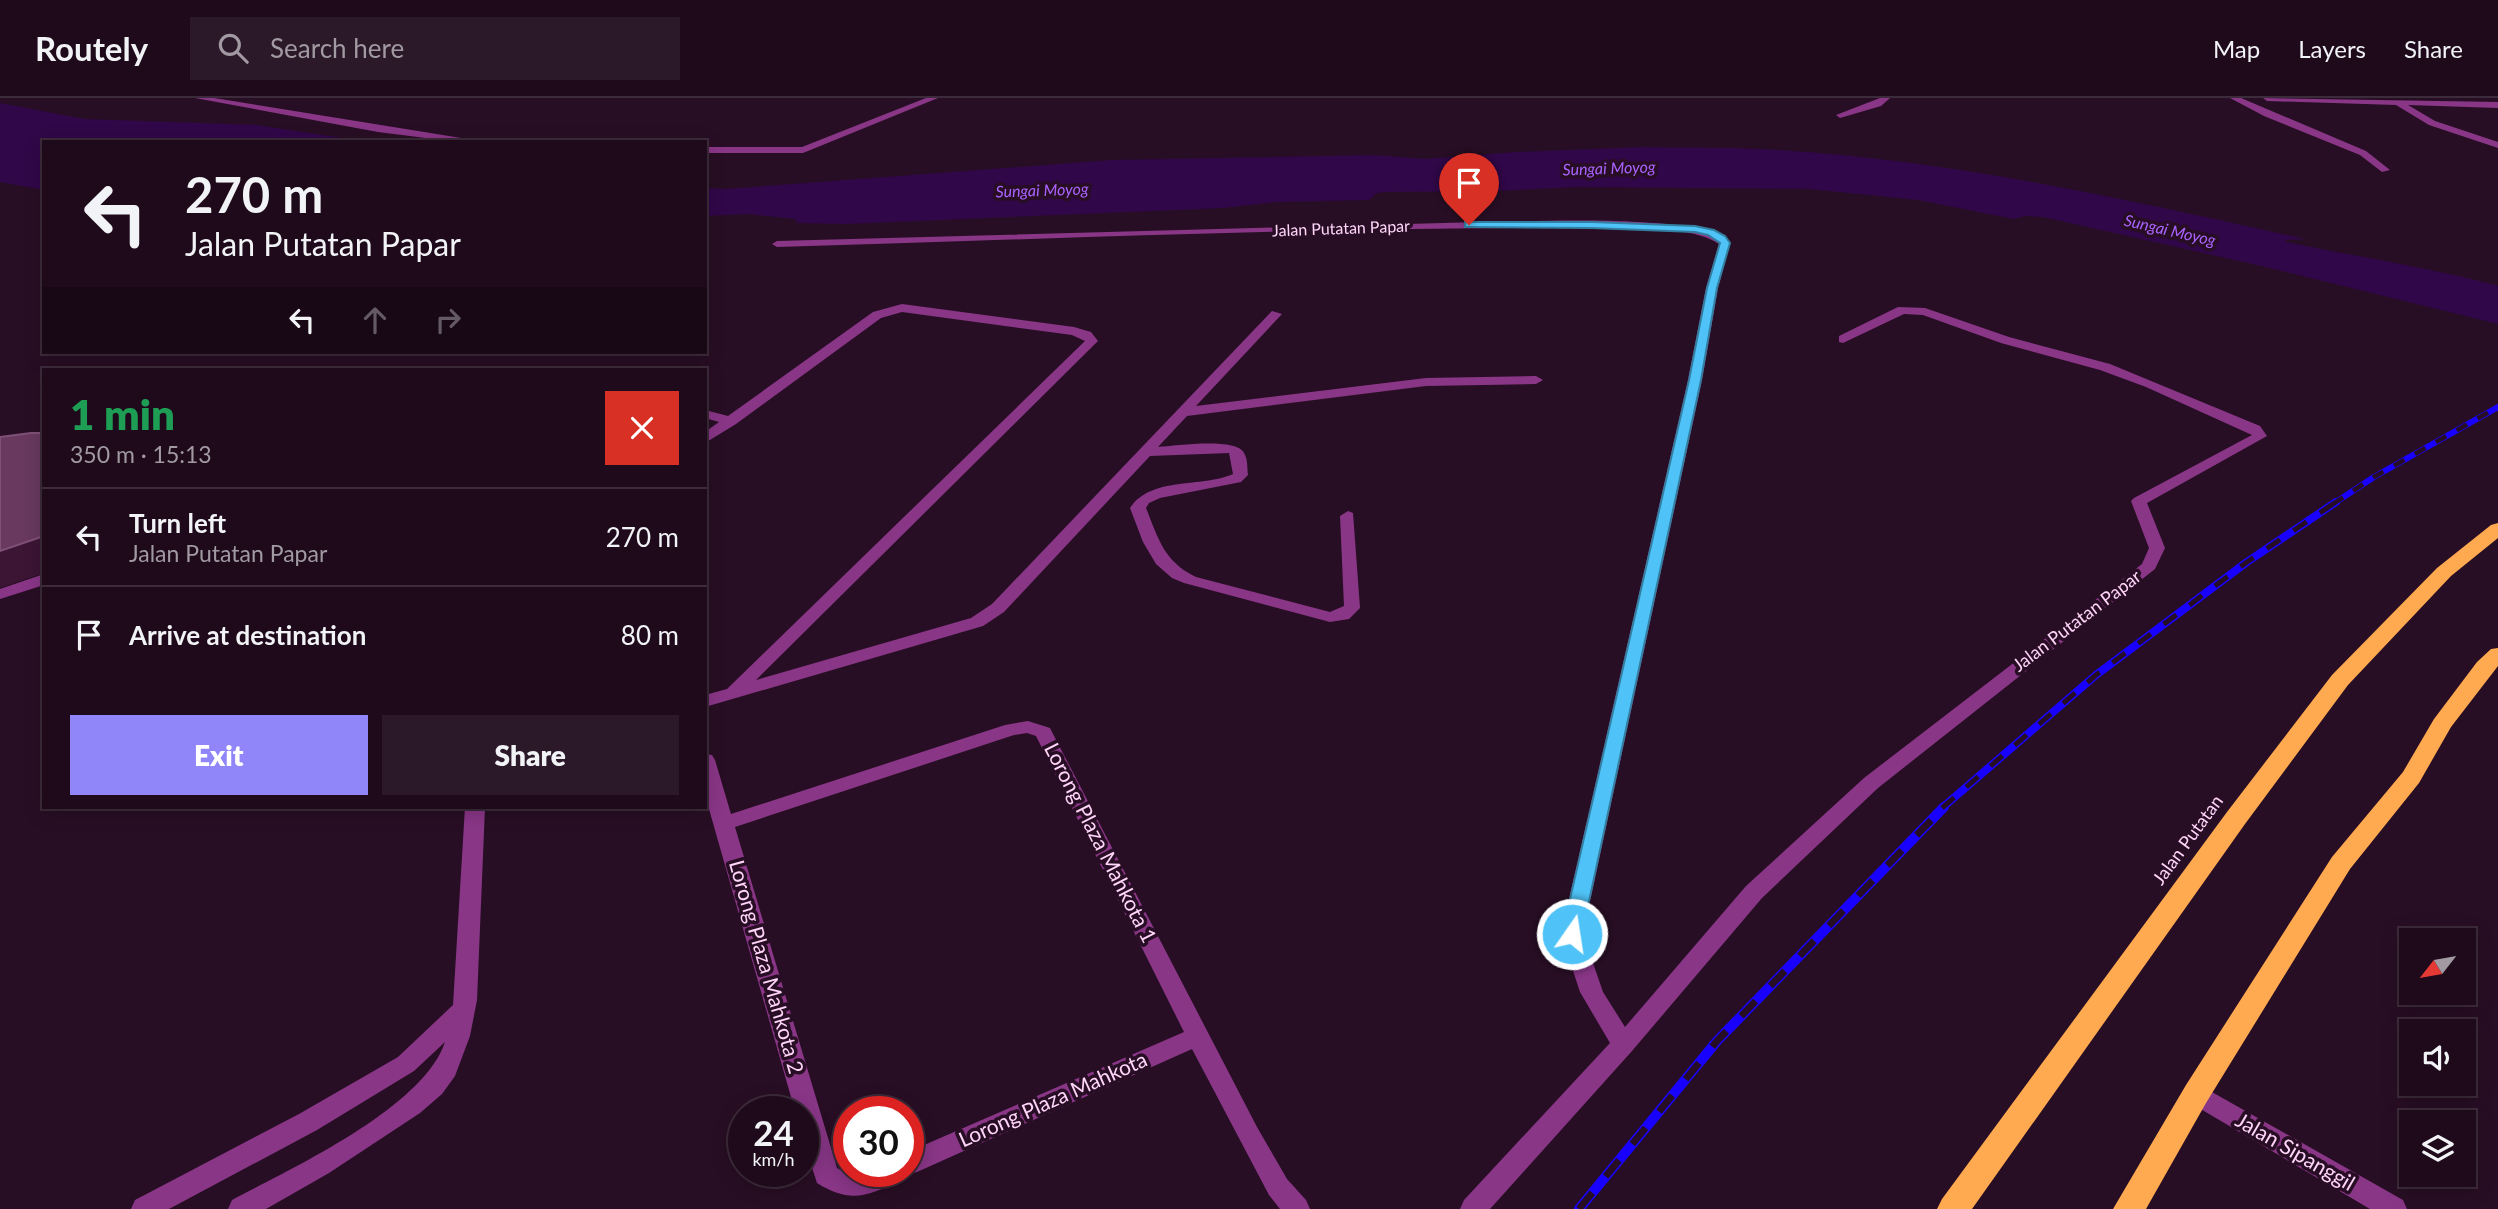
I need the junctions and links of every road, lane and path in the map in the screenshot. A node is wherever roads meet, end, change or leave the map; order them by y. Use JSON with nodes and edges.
{"nodes":[{"id":1,"x":199,"y":98,"type":"edge"},
{"id":2,"x":934,"y":98,"type":"edge"},
{"id":3,"x":1886,"y":98,"type":"edge"},
{"id":4,"x":2234,"y":98,"type":"edge"},
{"id":5,"x":2267,"y":98,"type":"edge"},
{"id":6,"x":2285,"y":98,"type":"edge"},
{"id":7,"x":2397,"y":102,"type":"junction"},
{"id":8,"x":2498,"y":105,"type":"edge"},
{"id":9,"x":1840,"y":115,"type":"dead end"},
{"id":10,"x":466,"y":140,"type":"edge"},
{"id":11,"x":2498,"y":145,"type":"edge"},
{"id":12,"x":707,"y":150,"type":"edge"},
{"id":13,"x":2385,"y":170,"type":"dead end"},
{"id":14,"x":777,"y":244,"type":"dead end"},
{"id":15,"x":1276,"y":314,"type":"dead end"},
{"id":16,"x":1843,"y":339,"type":"dead end"},
{"id":17,"x":1536,"y":380,"type":"dead end"},
{"id":18,"x":1184,"y":412,"type":"junction"},
{"id":19,"x":707,"y":415,"type":"edge"},
{"id":20,"x":731,"y":421,"type":"junction"},
{"id":21,"x":707,"y":438,"type":"edge"},
{"id":22,"x":1145,"y":452,"type":"junction"},
{"id":23,"x":1348,"y":516,"type":"dead end"},
{"id":24,"x":2498,"y":529,"type":"edge"},
{"id":25,"x":42,"y":580,"type":"edge"},
{"id":26,"x":0,"y":594,"type":"edge"},
{"id":27,"x":2498,"y":654,"type":"edge"},
{"id":28,"x":734,"y":692,"type":"junction"},
{"id":29,"x":707,"y":700,"type":"edge"},
{"id":30,"x":707,"y":767,"type":"edge"},
{"id":31,"x":475,"y":809,"type":"edge"},
{"id":32,"x":724,"y":823,"type":"junction"},
{"id":33,"x":466,"y":1008,"type":"junction"},
{"id":34,"x":1198,"y":1036,"type":"junction"},
{"id":35,"x":1624,"y":1044,"type":"junction"},
{"id":36,"x":2196,"y":1094,"type":"junction"},
{"id":37,"x":924,"y":1157,"type":"edge"},
{"id":38,"x":833,"y":1180,"type":"edge"},
{"id":39,"x":144,"y":1209,"type":"edge"},
{"id":40,"x":241,"y":1209,"type":"edge"},
{"id":41,"x":1297,"y":1209,"type":"edge"},
{"id":42,"x":1473,"y":1209,"type":"edge"},
{"id":43,"x":1953,"y":1209,"type":"edge"},
{"id":44,"x":2129,"y":1209,"type":"edge"},
{"id":45,"x":2394,"y":1209,"type":"edge"}],
"edges":[{"from":1,"to":10,"type":"street"},
{"from":2,"to":12,"type":"street"},
{"from":3,"to":9,"type":"street"},
{"from":4,"to":13,"type":"street"},
{"from":5,"to":6,"type":"street"},
{"from":6,"to":7,"type":"street"},
{"from":7,"to":8,"type":"street"},
{"from":7,"to":11,"type":"street"},
{"from":14,"to":35,"type":"street","name":"Jalan Putatan Papar"},
{"from":15,"to":18,"type":"street"},
{"from":16,"to":35,"type":"street","name":"Jalan Putatan Papar"},
{"from":17,"to":18,"type":"street"},
{"from":18,"to":22,"type":"street"},
{"from":19,"to":20,"type":"street"},
{"from":20,"to":21,"type":"street"},
{"from":20,"to":28,"type":"street"},
{"from":22,"to":23,"type":"street"},
{"from":22,"to":28,"type":"street"},
{"from":24,"to":43,"type":"highway","name":"Jalan Putatan"},
{"from":25,"to":26,"type":"street"},
{"from":27,"to":36,"type":"highway"},
{"from":28,"to":29,"type":"street"},
{"from":30,"to":32,"type":"street","name":"Lorong Plaza Mahkota 2"},
{"from":31,"to":33,"type":"street"},
{"from":32,"to":34,"type":"street","name":"Lorong Plaza Mahkota 1"},
{"from":32,"to":38,"type":"street","name":"Lorong Plaza Mahkota 2"},
{"from":33,"to":39,"type":"street"},
{"from":33,"to":40,"type":"street"},
{"from":34,"to":37,"type":"street","name":"Lorong Plaza Mahkota"},
{"from":34,"to":41,"type":"street","name":"Lorong Plaza Mahkota 1"},
{"from":35,"to":42,"type":"street","name":"Jalan Putatan Papar"},
{"from":36,"to":44,"type":"highway"},
{"from":36,"to":45,"type":"street","name":"Jalan Sipanggil"}]}
